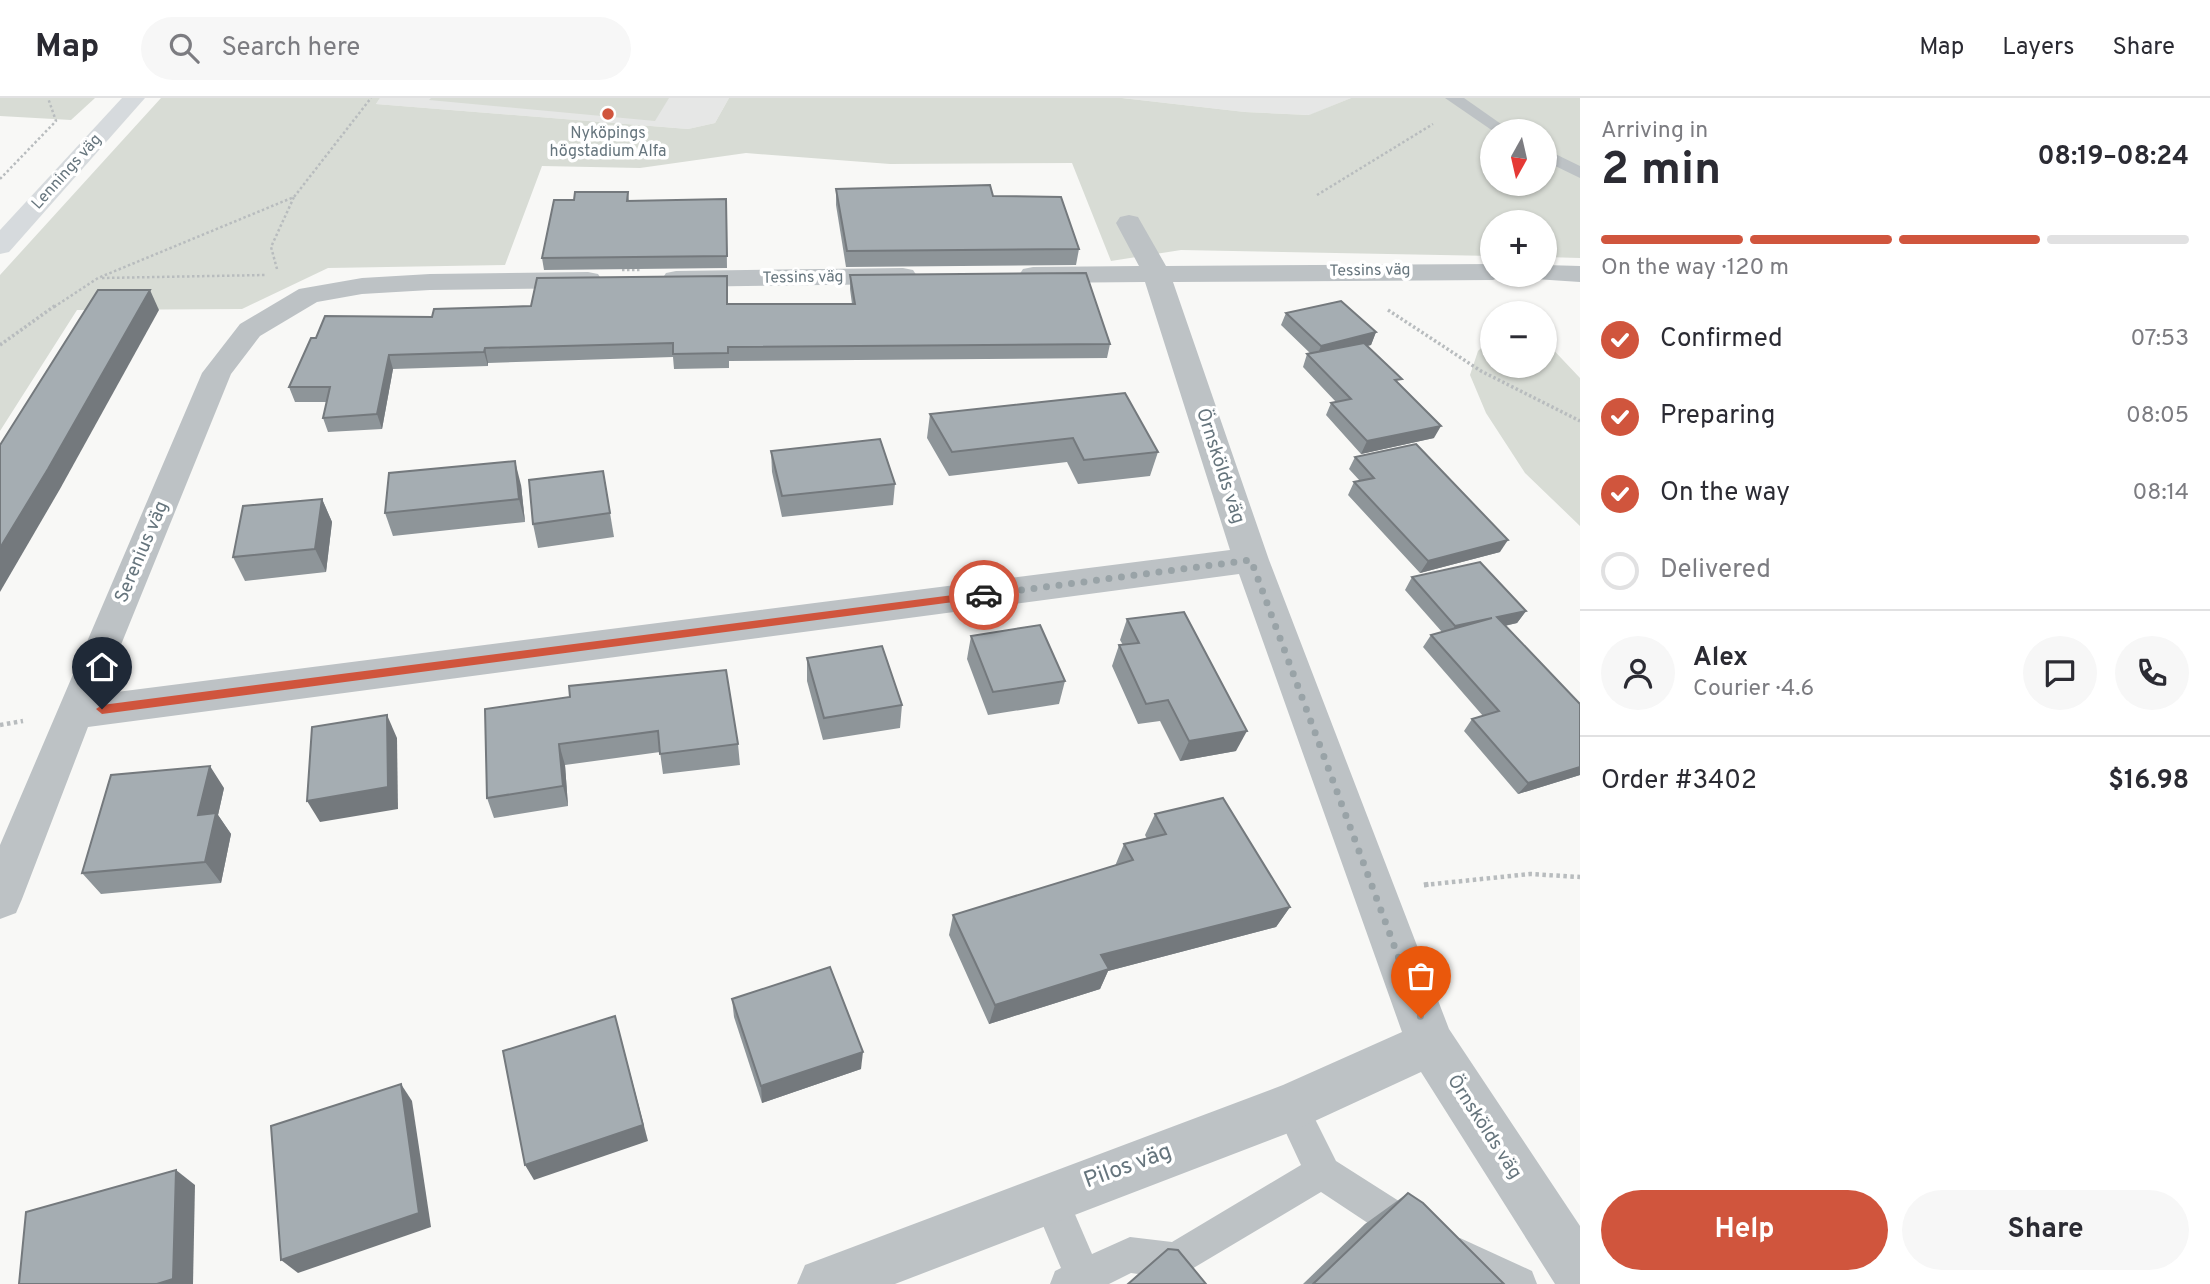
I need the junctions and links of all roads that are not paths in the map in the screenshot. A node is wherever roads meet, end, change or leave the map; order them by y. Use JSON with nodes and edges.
{"nodes":[{"id":1,"x":134,"y":98,"type":"edge"},
{"id":2,"x":1458,"y":102,"type":"edge"},
{"id":3,"x":1484,"y":119,"type":"edge"},
{"id":4,"x":1558,"y":161,"type":"edge"},
{"id":5,"x":1580,"y":173,"type":"edge"},
{"id":6,"x":1129,"y":223,"type":"dead end"},
{"id":7,"x":0,"y":246,"type":"edge"},
{"id":8,"x":1480,"y":272,"type":"edge"},
{"id":9,"x":1156,"y":273,"type":"junction"},
{"id":10,"x":1557,"y":273,"type":"edge"},
{"id":11,"x":1580,"y":274,"type":"edge"},
{"id":12,"x":1002,"y":275,"type":"edge"},
{"id":13,"x":933,"y":276,"type":"edge"},
{"id":14,"x":653,"y":279,"type":"edge"},
{"id":15,"x":611,"y":280,"type":"edge"},
{"id":16,"x":1251,"y":560,"type":"junction"},
{"id":17,"x":74,"y":713,"type":"junction"},
{"id":18,"x":0,"y":898,"type":"edge"},
{"id":19,"x":1430,"y":1043,"type":"junction"},
{"id":20,"x":1291,"y":1107,"type":"junction"},
{"id":21,"x":1324,"y":1173,"type":"junction"},
{"id":22,"x":1049,"y":1197,"type":"junction"},
{"id":23,"x":1580,"y":1274,"type":"edge"},
{"id":24,"x":1075,"y":1280,"type":"edge"},
{"id":25,"x":824,"y":1284,"type":"edge"},
{"id":26,"x":1519,"y":1284,"type":"edge"}],
"edges":[{"from":1,"to":7,"type":"main road","name":"Lennings väg"},
{"from":2,"to":3,"type":"lane"},
{"from":4,"to":5,"type":"lane"},
{"from":6,"to":9,"type":"street","name":"Örnskölds väg"},
{"from":8,"to":9,"type":"street","name":"Tessins väg"},
{"from":9,"to":12,"type":"street","name":"Tessins väg"},
{"from":9,"to":16,"type":"street","name":"Örnskölds väg"},
{"from":10,"to":11,"type":"street"},
{"from":13,"to":14,"type":"street","name":"Tessins väg"},
{"from":15,"to":17,"type":"street","name":"Serenius väg"},
{"from":16,"to":17,"type":"street"},
{"from":16,"to":19,"type":"street","name":"Örnskölds väg"},
{"from":17,"to":18,"type":"street","name":"Serenius väg"},
{"from":19,"to":20,"type":"street","name":"Pilos väg"},
{"from":19,"to":23,"type":"street","name":"Örnskölds väg"},
{"from":20,"to":21,"type":"lane"},
{"from":20,"to":22,"type":"street","name":"Pilos väg"},
{"from":21,"to":24,"type":"lane"},
{"from":21,"to":26,"type":"lane"},
{"from":22,"to":24,"type":"lane"},
{"from":22,"to":25,"type":"street","name":"Pilos väg"}]}
